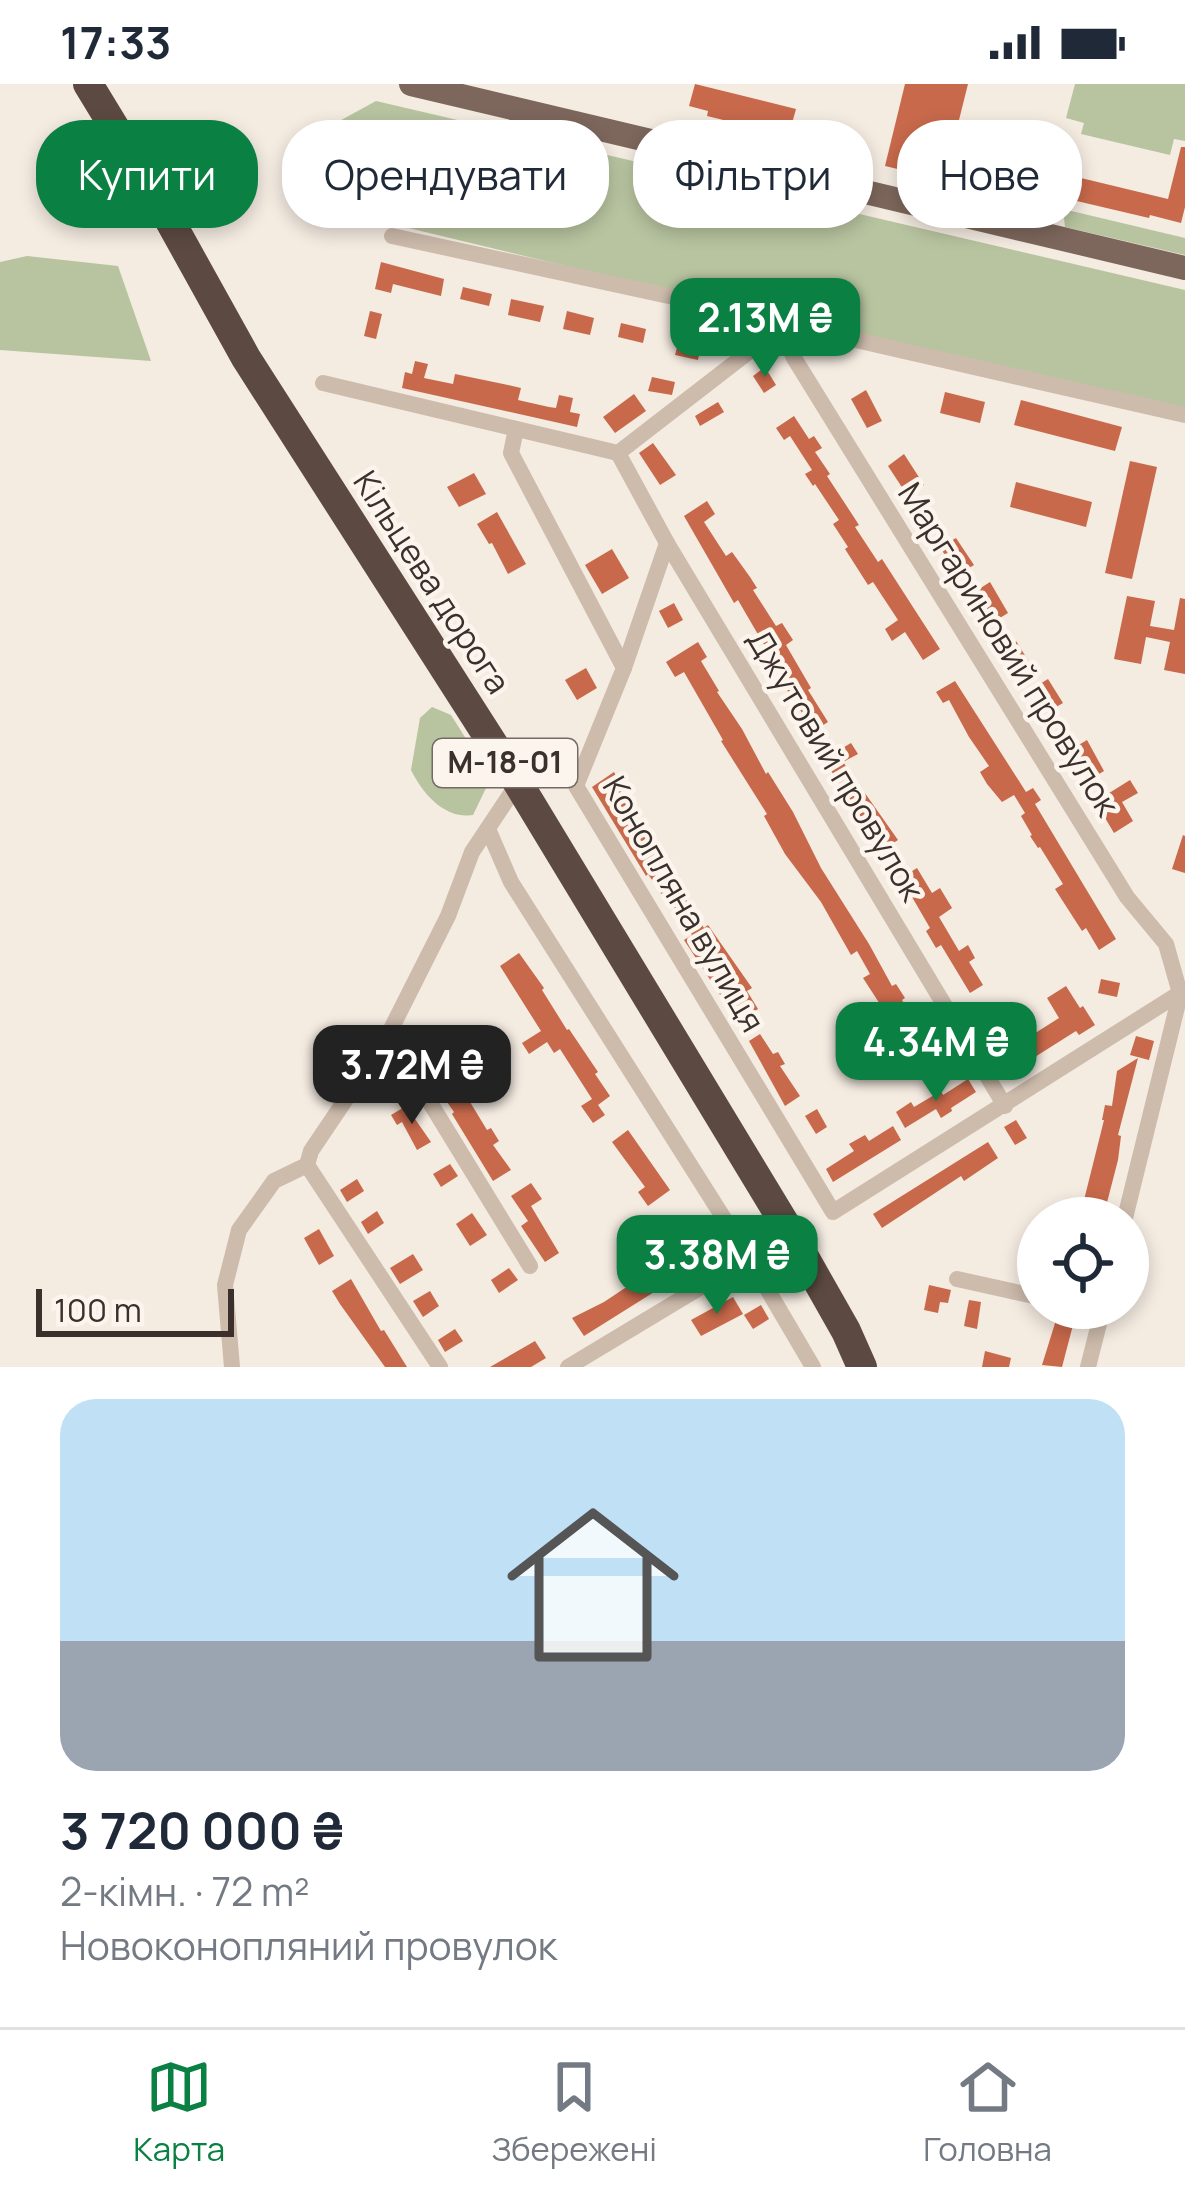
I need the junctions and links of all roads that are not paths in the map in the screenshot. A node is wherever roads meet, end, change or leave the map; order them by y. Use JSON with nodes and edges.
{"nodes":[{"id":1,"x":88,"y":84,"type":"edge"},
{"id":2,"x":410,"y":84,"type":"edge"},
{"id":3,"x":392,"y":236,"type":"dead end"},
{"id":4,"x":1185,"y":268,"type":"edge"},
{"id":5,"x":784,"y":336,"type":"junction"},
{"id":6,"x":323,"y":383,"type":"dead end"},
{"id":7,"x":1185,"y":415,"type":"edge"},
{"id":8,"x":516,"y":429,"type":"junction"},
{"id":9,"x":618,"y":453,"type":"junction"},
{"id":10,"x":667,"y":543,"type":"junction"},
{"id":11,"x":624,"y":668,"type":"junction"},
{"id":12,"x":518,"y":783,"type":"junction"},
{"id":13,"x":488,"y":829,"type":"junction"},
{"id":14,"x":1185,"y":972,"type":"edge"},
{"id":15,"x":1183,"y":994,"type":"edge"},
{"id":16,"x":385,"y":1041,"type":"junction"},
{"id":17,"x":1006,"y":1106,"type":"junction"},
{"id":18,"x":307,"y":1166,"type":"junction"},
{"id":19,"x":1130,"y":1197,"type":"edge"},
{"id":20,"x":749,"y":1258,"type":"junction"},
{"id":21,"x":530,"y":1266,"type":"dead end"},
{"id":22,"x":957,"y":1279,"type":"dead end"},
{"id":23,"x":1017,"y":1292,"type":"edge"},
{"id":24,"x":1093,"y":1329,"type":"edge"},
{"id":25,"x":588,"y":1362,"type":"edge"},
{"id":26,"x":232,"y":1367,"type":"edge"},
{"id":27,"x":440,"y":1367,"type":"edge"},
{"id":28,"x":568,"y":1367,"type":"edge"},
{"id":29,"x":813,"y":1367,"type":"edge"},
{"id":30,"x":862,"y":1367,"type":"edge"},
{"id":31,"x":1088,"y":1367,"type":"edge"}],
"edges":[{"from":1,"to":12,"type":"highway","name":"Кільцева дорога","number":"М-18-01"},
{"from":2,"to":4,"type":"main road"},
{"from":3,"to":5,"type":"street"},
{"from":5,"to":7,"type":"street"},
{"from":5,"to":9,"type":"street"},
{"from":5,"to":15,"type":"street","name":"Маргариновий провулок"},
{"from":6,"to":8,"type":"street"},
{"from":8,"to":9,"type":"street"},
{"from":8,"to":11,"type":"street"},
{"from":9,"to":10,"type":"street","name":"Джутовий провулок"},
{"from":10,"to":11,"type":"street","name":"Конопляна вулиця"},
{"from":10,"to":17,"type":"street","name":"Джутовий провулок"},
{"from":11,"to":17,"type":"street","name":"Конопляна вулиця"},
{"from":12,"to":13,"type":"street"},
{"from":12,"to":30,"type":"highway","name":"Кільцева дорога","number":"М-18-01"},
{"from":13,"to":16,"type":"street"},
{"from":13,"to":20,"type":"street"},
{"from":14,"to":15,"type":"street"},
{"from":15,"to":17,"type":"street"},
{"from":15,"to":19,"type":"street"},
{"from":16,"to":18,"type":"street"},
{"from":16,"to":21,"type":"street"},
{"from":18,"to":26,"type":"street"},
{"from":18,"to":27,"type":"street"},
{"from":20,"to":25,"type":"street"},
{"from":20,"to":29,"type":"street"},
{"from":22,"to":23,"type":"street"},
{"from":24,"to":31,"type":"street"},
{"from":25,"to":28,"type":"street"}]}
